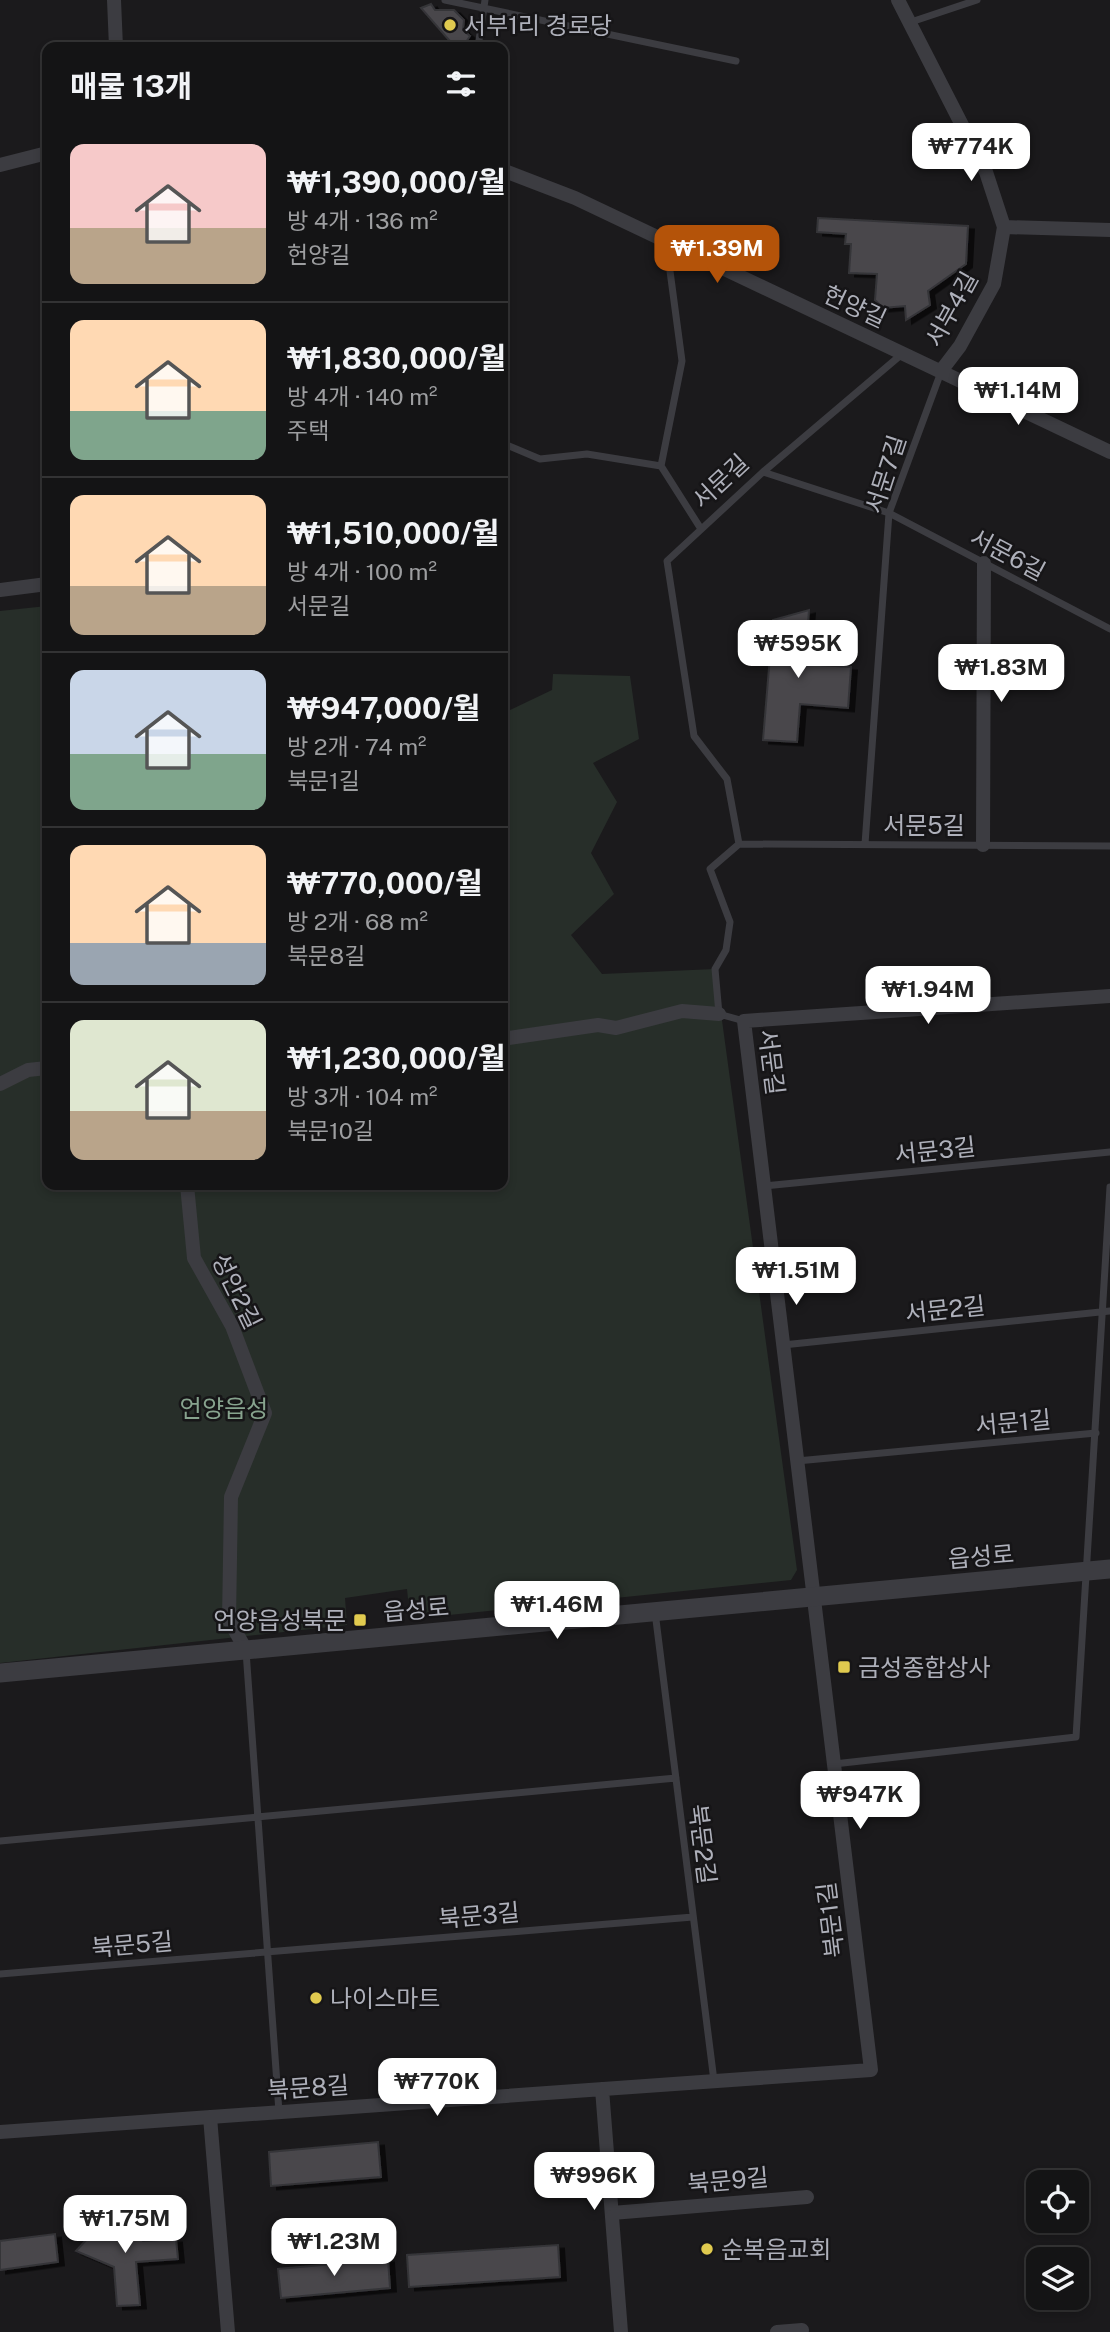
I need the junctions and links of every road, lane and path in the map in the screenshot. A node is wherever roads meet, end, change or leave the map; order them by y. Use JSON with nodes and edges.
{"nodes":[{"id":1,"x":114,"y":0,"type":"edge"},
{"id":2,"x":445,"y":0,"type":"edge"},
{"id":3,"x":898,"y":0,"type":"edge"},
{"id":4,"x":977,"y":0,"type":"edge"},
{"id":5,"x":484,"y":4,"type":"edge"},
{"id":6,"x":911,"y":22,"type":"junction"},
{"id":7,"x":116,"y":42,"type":"edge"},
{"id":8,"x":479,"y":42,"type":"edge"},
{"id":9,"x":736,"y":61,"type":"dead end"},
{"id":10,"x":42,"y":154,"type":"edge"},
{"id":11,"x":0,"y":165,"type":"edge"},
{"id":12,"x":508,"y":172,"type":"edge"},
{"id":13,"x":1004,"y":227,"type":"junction"},
{"id":14,"x":1110,"y":230,"type":"edge"},
{"id":15,"x":666,"y":241,"type":"junction"},
{"id":16,"x":902,"y":354,"type":"junction"},
{"id":17,"x":941,"y":371,"type":"junction"},
{"id":18,"x":508,"y":446,"type":"edge"},
{"id":19,"x":1109,"y":446,"type":"edge"},
{"id":20,"x":661,"y":466,"type":"junction"},
{"id":21,"x":763,"y":472,"type":"junction"},
{"id":22,"x":889,"y":513,"type":"junction"},
{"id":23,"x":701,"y":529,"type":"junction"},
{"id":24,"x":984,"y":563,"type":"junction"},
{"id":25,"x":42,"y":585,"type":"edge"},
{"id":26,"x":0,"y":590,"type":"edge"},
{"id":27,"x":1110,"y":629,"type":"edge"},
{"id":28,"x":739,"y":844,"type":"junction"},
{"id":29,"x":865,"y":844,"type":"junction"},
{"id":30,"x":983,"y":845,"type":"junction"},
{"id":31,"x":1110,"y":846,"type":"edge"},
{"id":32,"x":1110,"y":996,"type":"edge"},
{"id":33,"x":719,"y":1014,"type":"junction"},
{"id":34,"x":744,"y":1021,"type":"junction"},
{"id":35,"x":508,"y":1038,"type":"edge"},
{"id":36,"x":42,"y":1069,"type":"edge"},
{"id":37,"x":0,"y":1084,"type":"edge"},
{"id":38,"x":1110,"y":1152,"type":"edge"},
{"id":39,"x":764,"y":1186,"type":"junction"},
{"id":40,"x":1110,"y":1187,"type":"edge"},
{"id":41,"x":187,"y":1190,"type":"edge"},
{"id":42,"x":1107,"y":1312,"type":"edge"},
{"id":43,"x":783,"y":1345,"type":"junction"},
{"id":44,"x":1096,"y":1433,"type":"junction"},
{"id":45,"x":797,"y":1461,"type":"junction"},
{"id":46,"x":1110,"y":1569,"type":"edge"},
{"id":47,"x":1088,"y":1571,"type":"junction"},
{"id":48,"x":813,"y":1597,"type":"junction"},
{"id":49,"x":655,"y":1612,"type":"junction"},
{"id":50,"x":246,"y":1650,"type":"junction"},
{"id":51,"x":0,"y":1673,"type":"edge"},
{"id":52,"x":834,"y":1764,"type":"junction"},
{"id":53,"x":676,"y":1778,"type":"junction"},
{"id":54,"x":258,"y":1817,"type":"junction"},
{"id":55,"x":0,"y":1841,"type":"edge"},
{"id":56,"x":693,"y":1917,"type":"junction"},
{"id":57,"x":268,"y":1952,"type":"junction"},
{"id":58,"x":0,"y":1974,"type":"edge"},
{"id":59,"x":871,"y":2070,"type":"joint"},
{"id":60,"x":714,"y":2081,"type":"junction"},
{"id":61,"x":603,"y":2089,"type":"junction"},
{"id":62,"x":279,"y":2112,"type":"junction"},
{"id":63,"x":210,"y":2117,"type":"junction"},
{"id":64,"x":0,"y":2132,"type":"edge"},
{"id":65,"x":807,"y":2197,"type":"dead end"},
{"id":66,"x":612,"y":2213,"type":"junction"},
{"id":67,"x":802,"y":2330,"type":"dead end"},
{"id":68,"x":228,"y":2332,"type":"edge"},
{"id":69,"x":621,"y":2332,"type":"edge"},
{"id":70,"x":777,"y":2332,"type":"edge"}],
"edges":[{"from":1,"to":7,"type":"street"},
{"from":2,"to":5,"type":"lane"},
{"from":3,"to":6,"type":"street","name":"서부4길"},
{"from":4,"to":6,"type":"lane"},
{"from":5,"to":8,"type":"lane"},
{"from":5,"to":9,"type":"lane"},
{"from":6,"to":13,"type":"street","name":"서부4길"},
{"from":10,"to":11,"type":"street"},
{"from":12,"to":15,"type":"street","name":"헌양길"},
{"from":13,"to":14,"type":"street"},
{"from":13,"to":17,"type":"street","name":"서부4길"},
{"from":15,"to":16,"type":"street","name":"헌양길"},
{"from":15,"to":20,"type":"lane"},
{"from":16,"to":17,"type":"street","name":"헌양길"},
{"from":16,"to":21,"type":"lane","name":"서문길"},
{"from":17,"to":19,"type":"street","name":"헌양길"},
{"from":17,"to":22,"type":"lane","name":"서문7길"},
{"from":18,"to":20,"type":"lane"},
{"from":20,"to":23,"type":"lane"},
{"from":21,"to":22,"type":"lane","name":"서문6길"},
{"from":21,"to":23,"type":"lane","name":"서문길"},
{"from":22,"to":24,"type":"lane","name":"서문6길"},
{"from":22,"to":29,"type":"lane","name":"서문7길"},
{"from":23,"to":28,"type":"lane","name":"서문길"},
{"from":24,"to":27,"type":"lane","name":"서문6길"},
{"from":24,"to":30,"type":"street"},
{"from":25,"to":26,"type":"street"},
{"from":28,"to":29,"type":"lane","name":"서문5길"},
{"from":28,"to":33,"type":"lane"},
{"from":29,"to":30,"type":"lane","name":"서문5길"},
{"from":30,"to":31,"type":"lane","name":"서문5길"},
{"from":32,"to":34,"type":"street"},
{"from":33,"to":34,"type":"lane","name":"서문길"},
{"from":33,"to":35,"type":"street"},
{"from":34,"to":39,"type":"street","name":"서문길"},
{"from":36,"to":37,"type":"street"},
{"from":38,"to":39,"type":"lane","name":"서문3길"},
{"from":39,"to":43,"type":"street","name":"서문길"},
{"from":40,"to":42,"type":"lane"},
{"from":41,"to":50,"type":"street","name":"성안2길"},
{"from":42,"to":43,"type":"lane","name":"서문2길"},
{"from":42,"to":44,"type":"lane"},
{"from":43,"to":45,"type":"street","name":"서문길"},
{"from":44,"to":45,"type":"lane","name":"서문1길"},
{"from":44,"to":47,"type":"lane"},
{"from":45,"to":48,"type":"street","name":"서문길"},
{"from":46,"to":47,"type":"street","name":"읍성로"},
{"from":47,"to":48,"type":"street","name":"읍성로"},
{"from":47,"to":52,"type":"lane"},
{"from":48,"to":49,"type":"street","name":"읍성로"},
{"from":48,"to":52,"type":"street","name":"북문1길"},
{"from":49,"to":50,"type":"street","name":"읍성로"},
{"from":49,"to":53,"type":"lane","name":"북문2길"},
{"from":50,"to":51,"type":"street","name":"읍성로"},
{"from":50,"to":54,"type":"lane"},
{"from":52,"to":59,"type":"street","name":"북문1길"},
{"from":53,"to":54,"type":"lane"},
{"from":53,"to":56,"type":"lane","name":"북문2길"},
{"from":54,"to":55,"type":"lane"},
{"from":54,"to":57,"type":"lane"},
{"from":56,"to":57,"type":"lane","name":"북문3길"},
{"from":56,"to":60,"type":"lane","name":"북문2길"},
{"from":57,"to":58,"type":"lane","name":"북문5길"},
{"from":57,"to":62,"type":"lane"},
{"from":59,"to":60,"type":"street","name":"북문8길"},
{"from":60,"to":61,"type":"street","name":"북문8길"},
{"from":61,"to":62,"type":"street","name":"북문8길"},
{"from":61,"to":66,"type":"street"},
{"from":62,"to":63,"type":"street","name":"북문8길"},
{"from":63,"to":64,"type":"street","name":"북문8길"},
{"from":63,"to":68,"type":"street"},
{"from":65,"to":66,"type":"street","name":"북문9길"},
{"from":66,"to":69,"type":"street"},
{"from":67,"to":70,"type":"street"}]}
